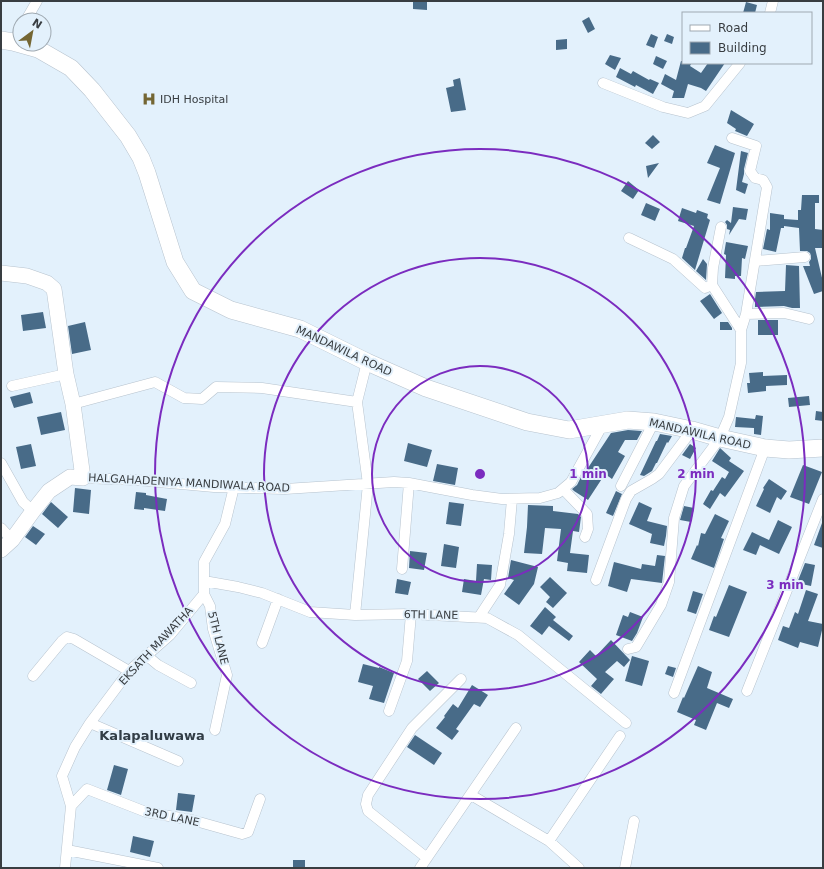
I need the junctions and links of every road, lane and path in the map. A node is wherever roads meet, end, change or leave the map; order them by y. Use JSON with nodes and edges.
{"nodes":[{"id":1,"x":37,"y":1,"type":"edge"},
{"id":2,"x":773,"y":1,"type":"edge"},
{"id":3,"x":31,"y":12,"type":"edge"},
{"id":4,"x":770,"y":12,"type":"edge"},
{"id":5,"x":11,"y":38,"type":"edge"},
{"id":6,"x":739,"y":64,"type":"edge"},
{"id":7,"x":603,"y":83,"type":"dead end"},
{"id":8,"x":732,"y":138,"type":"dead end"},
{"id":9,"x":721,"y":228,"type":"dead end"},
{"id":10,"x":629,"y":238,"type":"dead end"},
{"id":11,"x":805,"y":257,"type":"dead end"},
{"id":12,"x":755,"y":261,"type":"junction"},
{"id":13,"x":1,"y":273,"type":"edge"},
{"id":14,"x":712,"y":285,"type":"junction"},
{"id":15,"x":746,"y":314,"type":"junction"},
{"id":16,"x":809,"y":319,"type":"dead end"},
{"id":17,"x":741,"y":330,"type":"junction"},
{"id":18,"x":367,"y":362,"type":"junction"},
{"id":19,"x":66,"y":374,"type":"junction"},
{"id":20,"x":12,"y":386,"type":"dead end"},
{"id":21,"x":357,"y":402,"type":"junction"},
{"id":22,"x":73,"y":404,"type":"junction"},
{"id":23,"x":654,"y":422,"type":"junction"},
{"id":24,"x":603,"y":424,"type":"junction"},
{"id":25,"x":692,"y":430,"type":"junction"},
{"id":26,"x":720,"y":438,"type":"junction"},
{"id":27,"x":765,"y":448,"type":"junction"},
{"id":28,"x":823,"y":448,"type":"edge"},
{"id":29,"x":1,"y":463,"type":"edge"},
{"id":30,"x":83,"y":478,"type":"junction"},
{"id":31,"x":410,"y":483,"type":"junction"},
{"id":32,"x":368,"y":484,"type":"junction"},
{"id":33,"x":621,"y":486,"type":"dead end"},
{"id":34,"x":234,"y":488,"type":"junction"},
{"id":35,"x":563,"y":489,"type":"junction"},
{"id":36,"x":512,"y":499,"type":"junction"},
{"id":37,"x":823,"y":499,"type":"edge"},
{"id":38,"x":33,"y":511,"type":"junction"},
{"id":39,"x":1,"y":528,"type":"edge"},
{"id":40,"x":585,"y":537,"type":"dead end"},
{"id":41,"x":12,"y":540,"type":"junction"},
{"id":42,"x":1,"y":550,"type":"edge"},
{"id":43,"x":402,"y":569,"type":"dead end"},
{"id":44,"x":596,"y":580,"type":"dead end"},
{"id":45,"x":204,"y":581,"type":"junction"},
{"id":46,"x":204,"y":594,"type":"junction"},
{"id":47,"x":278,"y":599,"type":"junction"},
{"id":48,"x":411,"y":614,"type":"junction"},
{"id":49,"x":355,"y":615,"type":"junction"},
{"id":50,"x":479,"y":617,"type":"junction"},
{"id":51,"x":262,"y":643,"type":"dead end"},
{"id":52,"x":628,"y":649,"type":"dead end"},
{"id":53,"x":146,"y":655,"type":"junction"},
{"id":54,"x":129,"y":671,"type":"junction"},
{"id":55,"x":33,"y":676,"type":"dead end"},
{"id":56,"x":461,"y":679,"type":"dead end"},
{"id":57,"x":191,"y":683,"type":"dead end"},
{"id":58,"x":747,"y":691,"type":"dead end"},
{"id":59,"x":674,"y":693,"type":"dead end"},
{"id":60,"x":389,"y":711,"type":"dead end"},
{"id":61,"x":90,"y":723,"type":"junction"},
{"id":62,"x":626,"y":723,"type":"dead end"},
{"id":63,"x":516,"y":728,"type":"dead end"},
{"id":64,"x":215,"y":730,"type":"dead end"},
{"id":65,"x":620,"y":736,"type":"dead end"},
{"id":66,"x":178,"y":761,"type":"dead end"},
{"id":67,"x":471,"y":795,"type":"junction"},
{"id":68,"x":260,"y":799,"type":"dead end"},
{"id":69,"x":71,"y":806,"type":"junction"},
{"id":70,"x":634,"y":821,"type":"dead end"},
{"id":71,"x":549,"y":841,"type":"junction"},
{"id":72,"x":67,"y":850,"type":"junction"},
{"id":73,"x":427,"y":858,"type":"junction"},
{"id":74,"x":65,"y":868,"type":"edge"},
{"id":75,"x":158,"y":868,"type":"edge"},
{"id":76,"x":420,"y":868,"type":"edge"},
{"id":77,"x":578,"y":868,"type":"edge"},
{"id":78,"x":625,"y":868,"type":"edge"}],
"edges":[{"from":1,"to":3,"type":"street"},
{"from":2,"to":4,"type":"street"},
{"from":5,"to":18,"type":"main road","name":"MANDAWILA ROAD"},
{"from":6,"to":7,"type":"street"},
{"from":8,"to":12,"type":"street"},
{"from":9,"to":14,"type":"street"},
{"from":10,"to":14,"type":"street"},
{"from":11,"to":12,"type":"street"},
{"from":12,"to":15,"type":"street"},
{"from":13,"to":19,"type":"street"},
{"from":14,"to":17,"type":"street"},
{"from":15,"to":16,"type":"street"},
{"from":15,"to":17,"type":"street"},
{"from":17,"to":26,"type":"street"},
{"from":18,"to":21,"type":"street"},
{"from":18,"to":24,"type":"main road","name":"MANDAWILA ROAD"},
{"from":19,"to":20,"type":"street"},
{"from":19,"to":22,"type":"street"},
{"from":21,"to":22,"type":"street"},
{"from":21,"to":32,"type":"street"},
{"from":22,"to":30,"type":"street"},
{"from":23,"to":24,"type":"main road","name":"MANDAWILA ROAD"},
{"from":23,"to":25,"type":"main road","name":"MANDAWILA ROAD"},
{"from":23,"to":33,"type":"street"},
{"from":24,"to":35,"type":"street"},
{"from":25,"to":26,"type":"main road","name":"MANDAWILA ROAD"},
{"from":25,"to":44,"type":"street"},
{"from":26,"to":27,"type":"main road","name":"MANDAWILA ROAD"},
{"from":26,"to":52,"type":"street"},
{"from":27,"to":28,"type":"main road","name":"MANDAWILA ROAD"},
{"from":27,"to":59,"type":"street"},
{"from":29,"to":38,"type":"street"},
{"from":30,"to":34,"type":"street","name":"HALGAHADENIYA MANDIWALA ROAD"},
{"from":30,"to":38,"type":"street"},
{"from":31,"to":32,"type":"street","name":"HALGAHADENIYA MANDIWALA ROAD"},
{"from":31,"to":36,"type":"street","name":"HALGAHADENIYA MANDIWALA ROAD"},
{"from":31,"to":43,"type":"street"},
{"from":32,"to":34,"type":"street","name":"HALGAHADENIYA MANDIWALA ROAD"},
{"from":32,"to":49,"type":"street"},
{"from":34,"to":45,"type":"street"},
{"from":35,"to":36,"type":"street","name":"HALGAHADENIYA MANDIWALA ROAD"},
{"from":35,"to":40,"type":"street"},
{"from":36,"to":50,"type":"street"},
{"from":37,"to":58,"type":"street"},
{"from":38,"to":41,"type":"street"},
{"from":39,"to":41,"type":"street"},
{"from":41,"to":42,"type":"street"},
{"from":45,"to":46,"type":"street"},
{"from":45,"to":47,"type":"street","name":"6TH LANE"},
{"from":46,"to":53,"type":"street","name":"EKSATH MAWATHA"},
{"from":46,"to":64,"type":"street","name":"5TH LANE"},
{"from":47,"to":49,"type":"street","name":"6TH LANE"},
{"from":47,"to":51,"type":"street"},
{"from":48,"to":49,"type":"street","name":"6TH LANE"},
{"from":48,"to":50,"type":"street","name":"6TH LANE"},
{"from":48,"to":60,"type":"street"},
{"from":50,"to":62,"type":"street","name":"6TH LANE"},
{"from":53,"to":54,"type":"street","name":"EKSATH MAWATHA"},
{"from":53,"to":57,"type":"street"},
{"from":54,"to":55,"type":"street"},
{"from":54,"to":61,"type":"street","name":"EKSATH MAWATHA"},
{"from":56,"to":73,"type":"street"},
{"from":61,"to":66,"type":"street"},
{"from":61,"to":69,"type":"street","name":"EKSATH MAWATHA"},
{"from":63,"to":67,"type":"street"},
{"from":65,"to":71,"type":"street"},
{"from":67,"to":71,"type":"street"},
{"from":67,"to":73,"type":"street"},
{"from":68,"to":69,"type":"street","name":"3RD LANE"},
{"from":69,"to":72,"type":"street","name":"EKSATH MAWATHA"},
{"from":70,"to":78,"type":"street"},
{"from":71,"to":77,"type":"street"},
{"from":72,"to":74,"type":"street","name":"EKSATH MAWATHA"},
{"from":72,"to":75,"type":"street"},
{"from":73,"to":76,"type":"street"}]}
